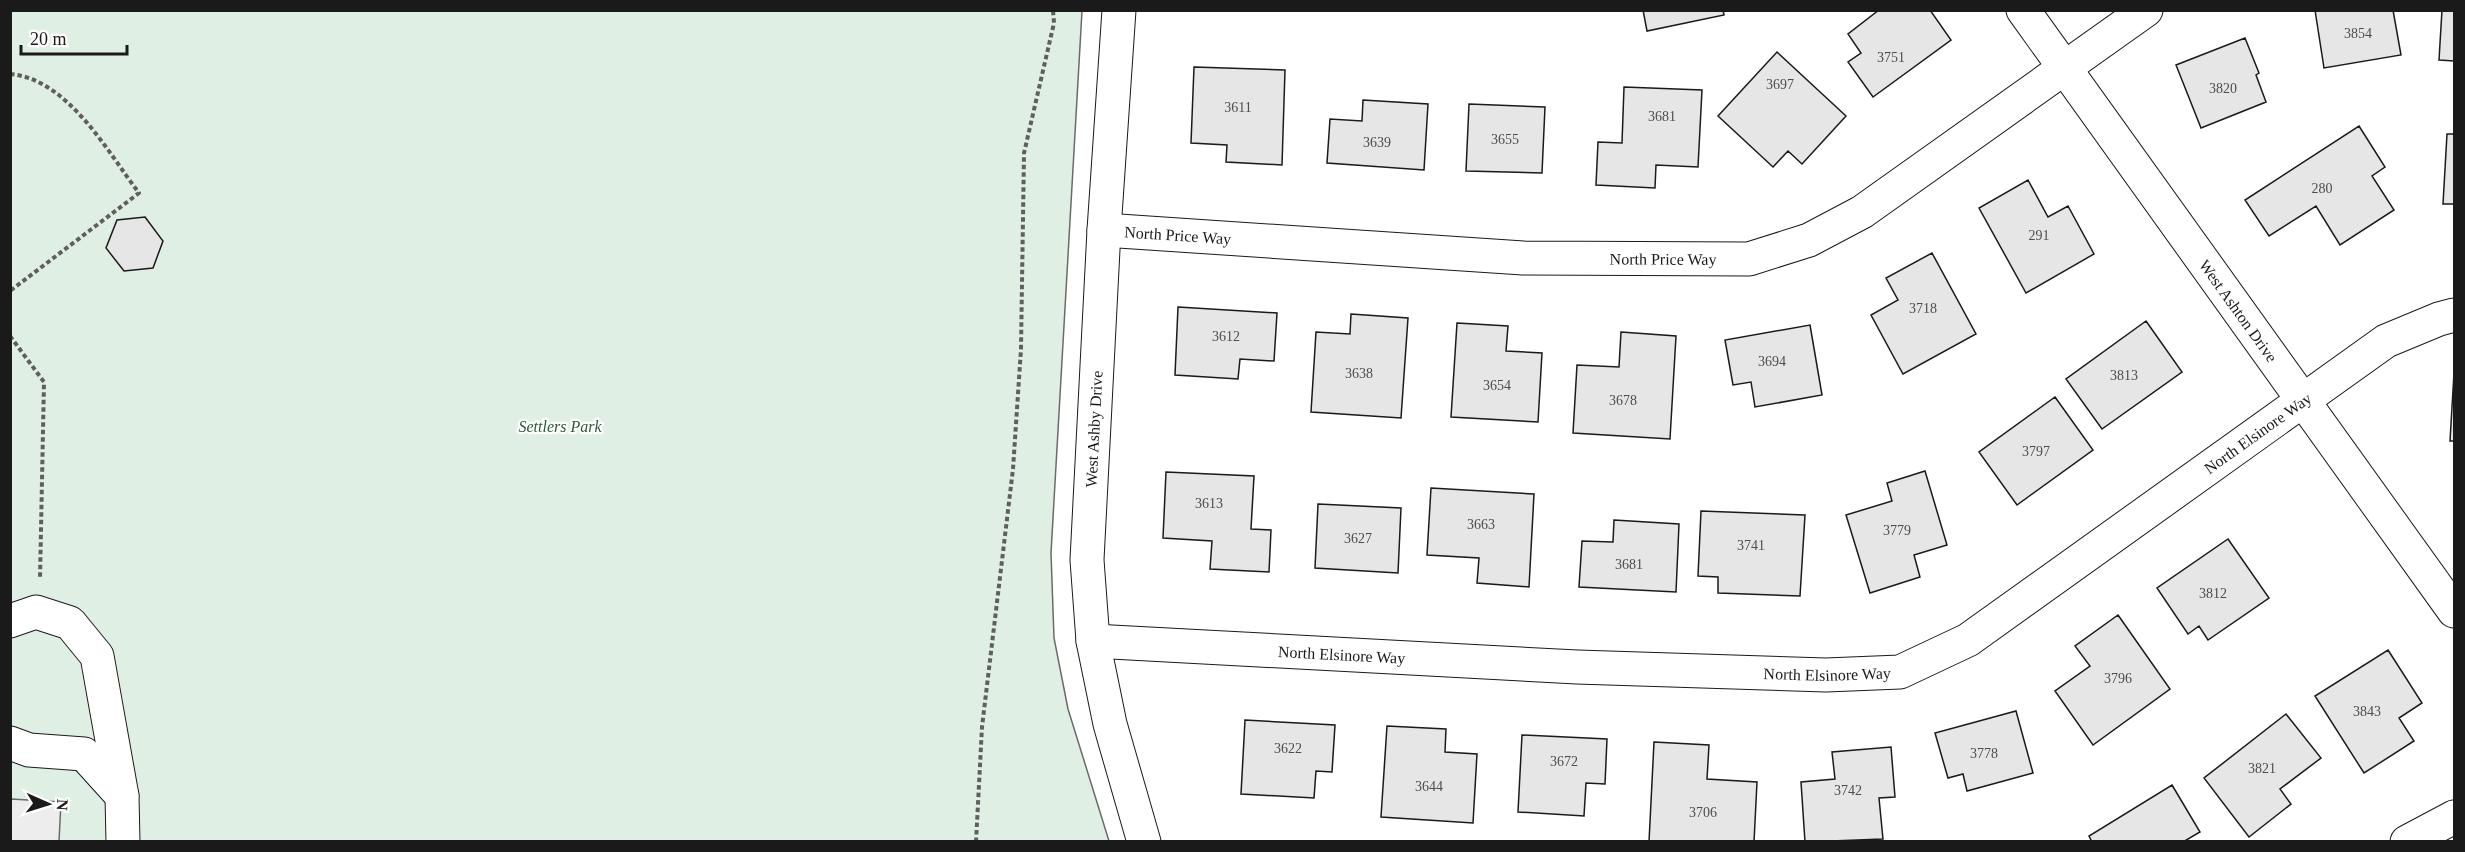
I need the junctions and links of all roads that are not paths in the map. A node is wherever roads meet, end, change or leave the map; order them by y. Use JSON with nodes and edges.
{"nodes":[{"id":1,"x":1119,"y":10,"type":"edge"},
{"id":2,"x":2023,"y":10,"type":"edge"},
{"id":3,"x":2146,"y":10,"type":"edge"},
{"id":4,"x":2064,"y":68,"type":"junction"},
{"id":5,"x":1104,"y":230,"type":"junction"},
{"id":6,"x":2454,"y":315,"type":"edge"},
{"id":7,"x":2304,"y":400,"type":"junction"},
{"id":8,"x":2454,"y":611,"type":"edge"},
{"id":9,"x":23,"y":617,"type":"edge"},
{"id":10,"x":1093,"y":641,"type":"junction"},
{"id":11,"x":10,"y":742,"type":"edge"},
{"id":12,"x":122,"y":796,"type":"junction"},
{"id":13,"x":2454,"y":817,"type":"edge"},
{"id":14,"x":123,"y":842,"type":"edge"},
{"id":15,"x":1144,"y":842,"type":"edge"},
{"id":16,"x":2407,"y":842,"type":"edge"}],
"edges":[{"from":1,"to":5,"type":"street","name":"West Ashby Drive"},
{"from":2,"to":4,"type":"street","name":"West Ashton Drive"},
{"from":3,"to":4,"type":"street","name":"North Price Way"},
{"from":4,"to":5,"type":"street","name":"North Price Way"},
{"from":4,"to":7,"type":"street","name":"West Ashton Drive"},
{"from":5,"to":10,"type":"street","name":"West Ashby Drive"},
{"from":6,"to":7,"type":"street","name":"North Elsinore Way"},
{"from":7,"to":8,"type":"street","name":"West Ashton Drive"},
{"from":7,"to":10,"type":"street","name":"North Elsinore Way"},
{"from":9,"to":12,"type":"street"},
{"from":10,"to":15,"type":"street","name":"West Ashby Drive"},
{"from":11,"to":12,"type":"street"},
{"from":12,"to":14,"type":"street"},
{"from":13,"to":16,"type":"street"}]}
